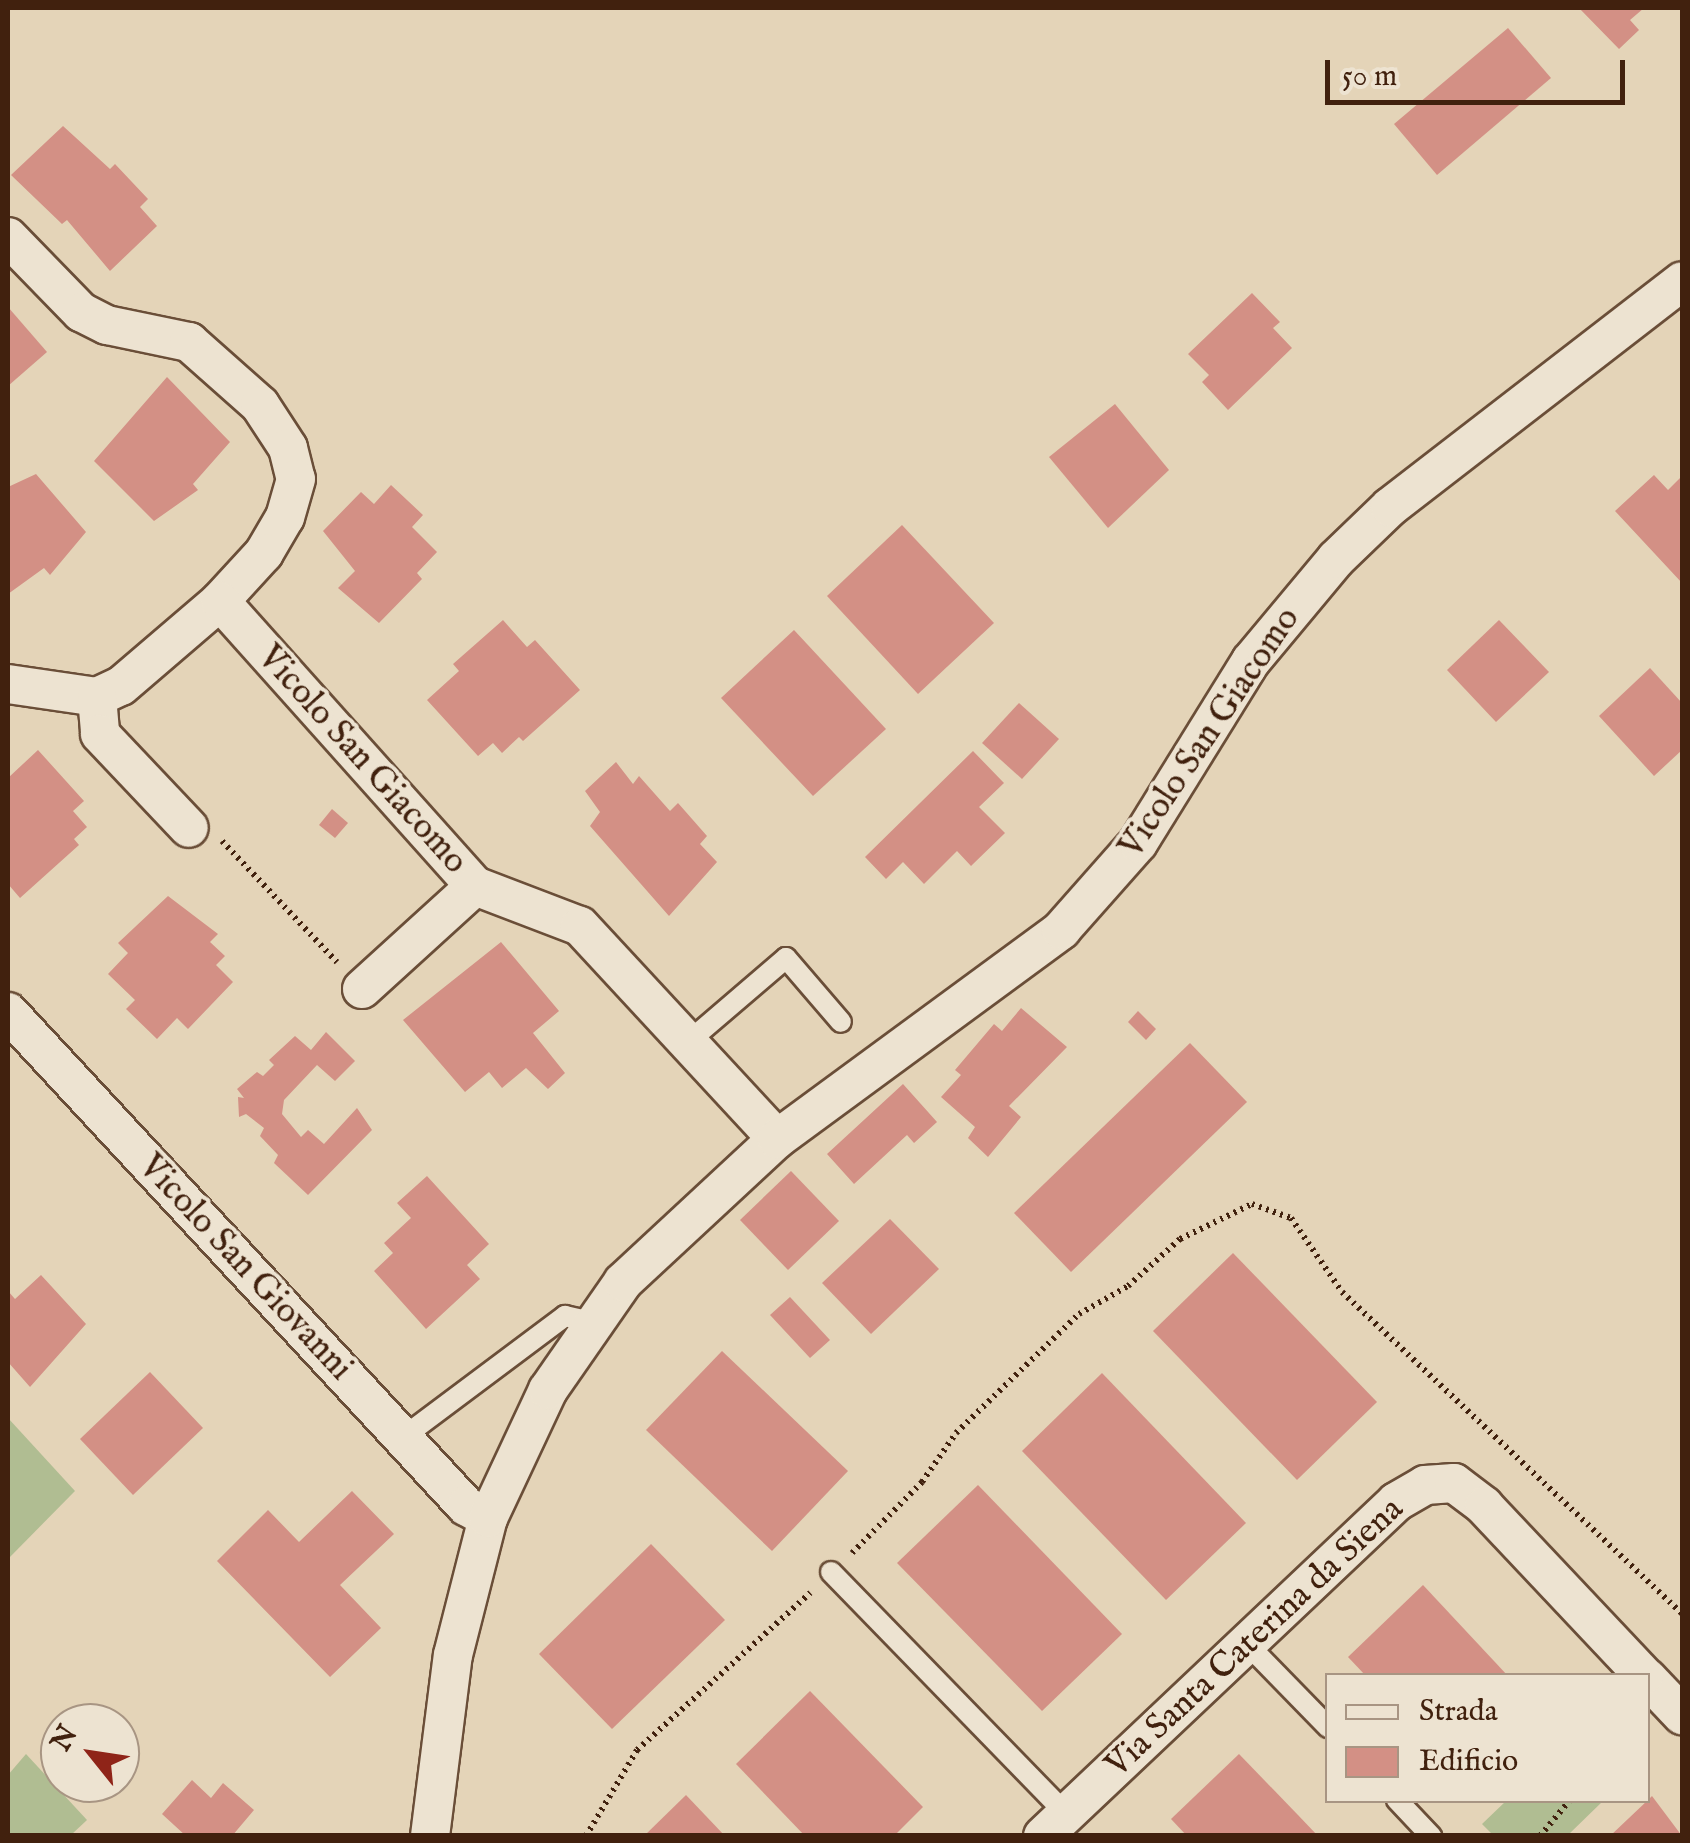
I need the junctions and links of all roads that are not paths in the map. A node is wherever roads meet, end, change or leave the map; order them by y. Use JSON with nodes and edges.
{"nodes":[{"id":1,"x":8,"y":236,"type":"edge"},
{"id":2,"x":1682,"y":281,"type":"edge"},
{"id":3,"x":220,"y":602,"type":"junction"},
{"id":4,"x":8,"y":684,"type":"edge"},
{"id":5,"x":97,"y":697,"type":"junction"},
{"id":6,"x":189,"y":828,"type":"road end"},
{"id":7,"x":475,"y":886,"type":"junction"},
{"id":8,"x":362,"y":988,"type":"road end"},
{"id":9,"x":8,"y":1012,"type":"edge"},
{"id":10,"x":841,"y":1022,"type":"dead end"},
{"id":11,"x":688,"y":1042,"type":"junction"},
{"id":12,"x":777,"y":1139,"type":"junction"},
{"id":13,"x":591,"y":1322,"type":"junction"},
{"id":14,"x":402,"y":1438,"type":"junction"},
{"id":15,"x":488,"y":1518,"type":"junction"},
{"id":16,"x":832,"y":1572,"type":"road end"},
{"id":17,"x":1248,"y":1645,"type":"junction"},
{"id":18,"x":1642,"y":1673,"type":"edge"},
{"id":19,"x":1650,"y":1681,"type":"edge"},
{"id":20,"x":1682,"y":1715,"type":"edge"},
{"id":21,"x":1325,"y":1724,"type":"edge"},
{"id":22,"x":1401,"y":1803,"type":"edge"},
{"id":23,"x":1054,"y":1825,"type":"edge"},
{"id":24,"x":430,"y":1836,"type":"edge"},
{"id":25,"x":1431,"y":1836,"type":"edge"}],
"edges":[{"from":1,"to":3,"type":"street"},
{"from":2,"to":12,"type":"street","name":"Vicolo San Giacomo"},
{"from":3,"to":5,"type":"street"},
{"from":3,"to":7,"type":"street","name":"Vicolo San Giacomo"},
{"from":4,"to":5,"type":"street"},
{"from":5,"to":6,"type":"street"},
{"from":7,"to":8,"type":"street"},
{"from":7,"to":11,"type":"street","name":"Vicolo San Giacomo"},
{"from":9,"to":14,"type":"street","name":"Vicolo San Giovanni"},
{"from":10,"to":11,"type":"lane"},
{"from":11,"to":12,"type":"street","name":"Vicolo San Giacomo"},
{"from":12,"to":13,"type":"street","name":"Vicolo San Giacomo"},
{"from":13,"to":14,"type":"lane"},
{"from":13,"to":15,"type":"street","name":"Vicolo San Giacomo"},
{"from":14,"to":15,"type":"street","name":"Vicolo San Giovanni"},
{"from":15,"to":24,"type":"street","name":"Vicolo San Giacomo"},
{"from":16,"to":23,"type":"lane"},
{"from":17,"to":18,"type":"street","name":"Via Santa Caterina da Siena"},
{"from":17,"to":21,"type":"lane"},
{"from":17,"to":23,"type":"street","name":"Via Santa Caterina da Siena"},
{"from":19,"to":20,"type":"street","name":"Via Santa Caterina da Siena"},
{"from":22,"to":25,"type":"lane"}]}
